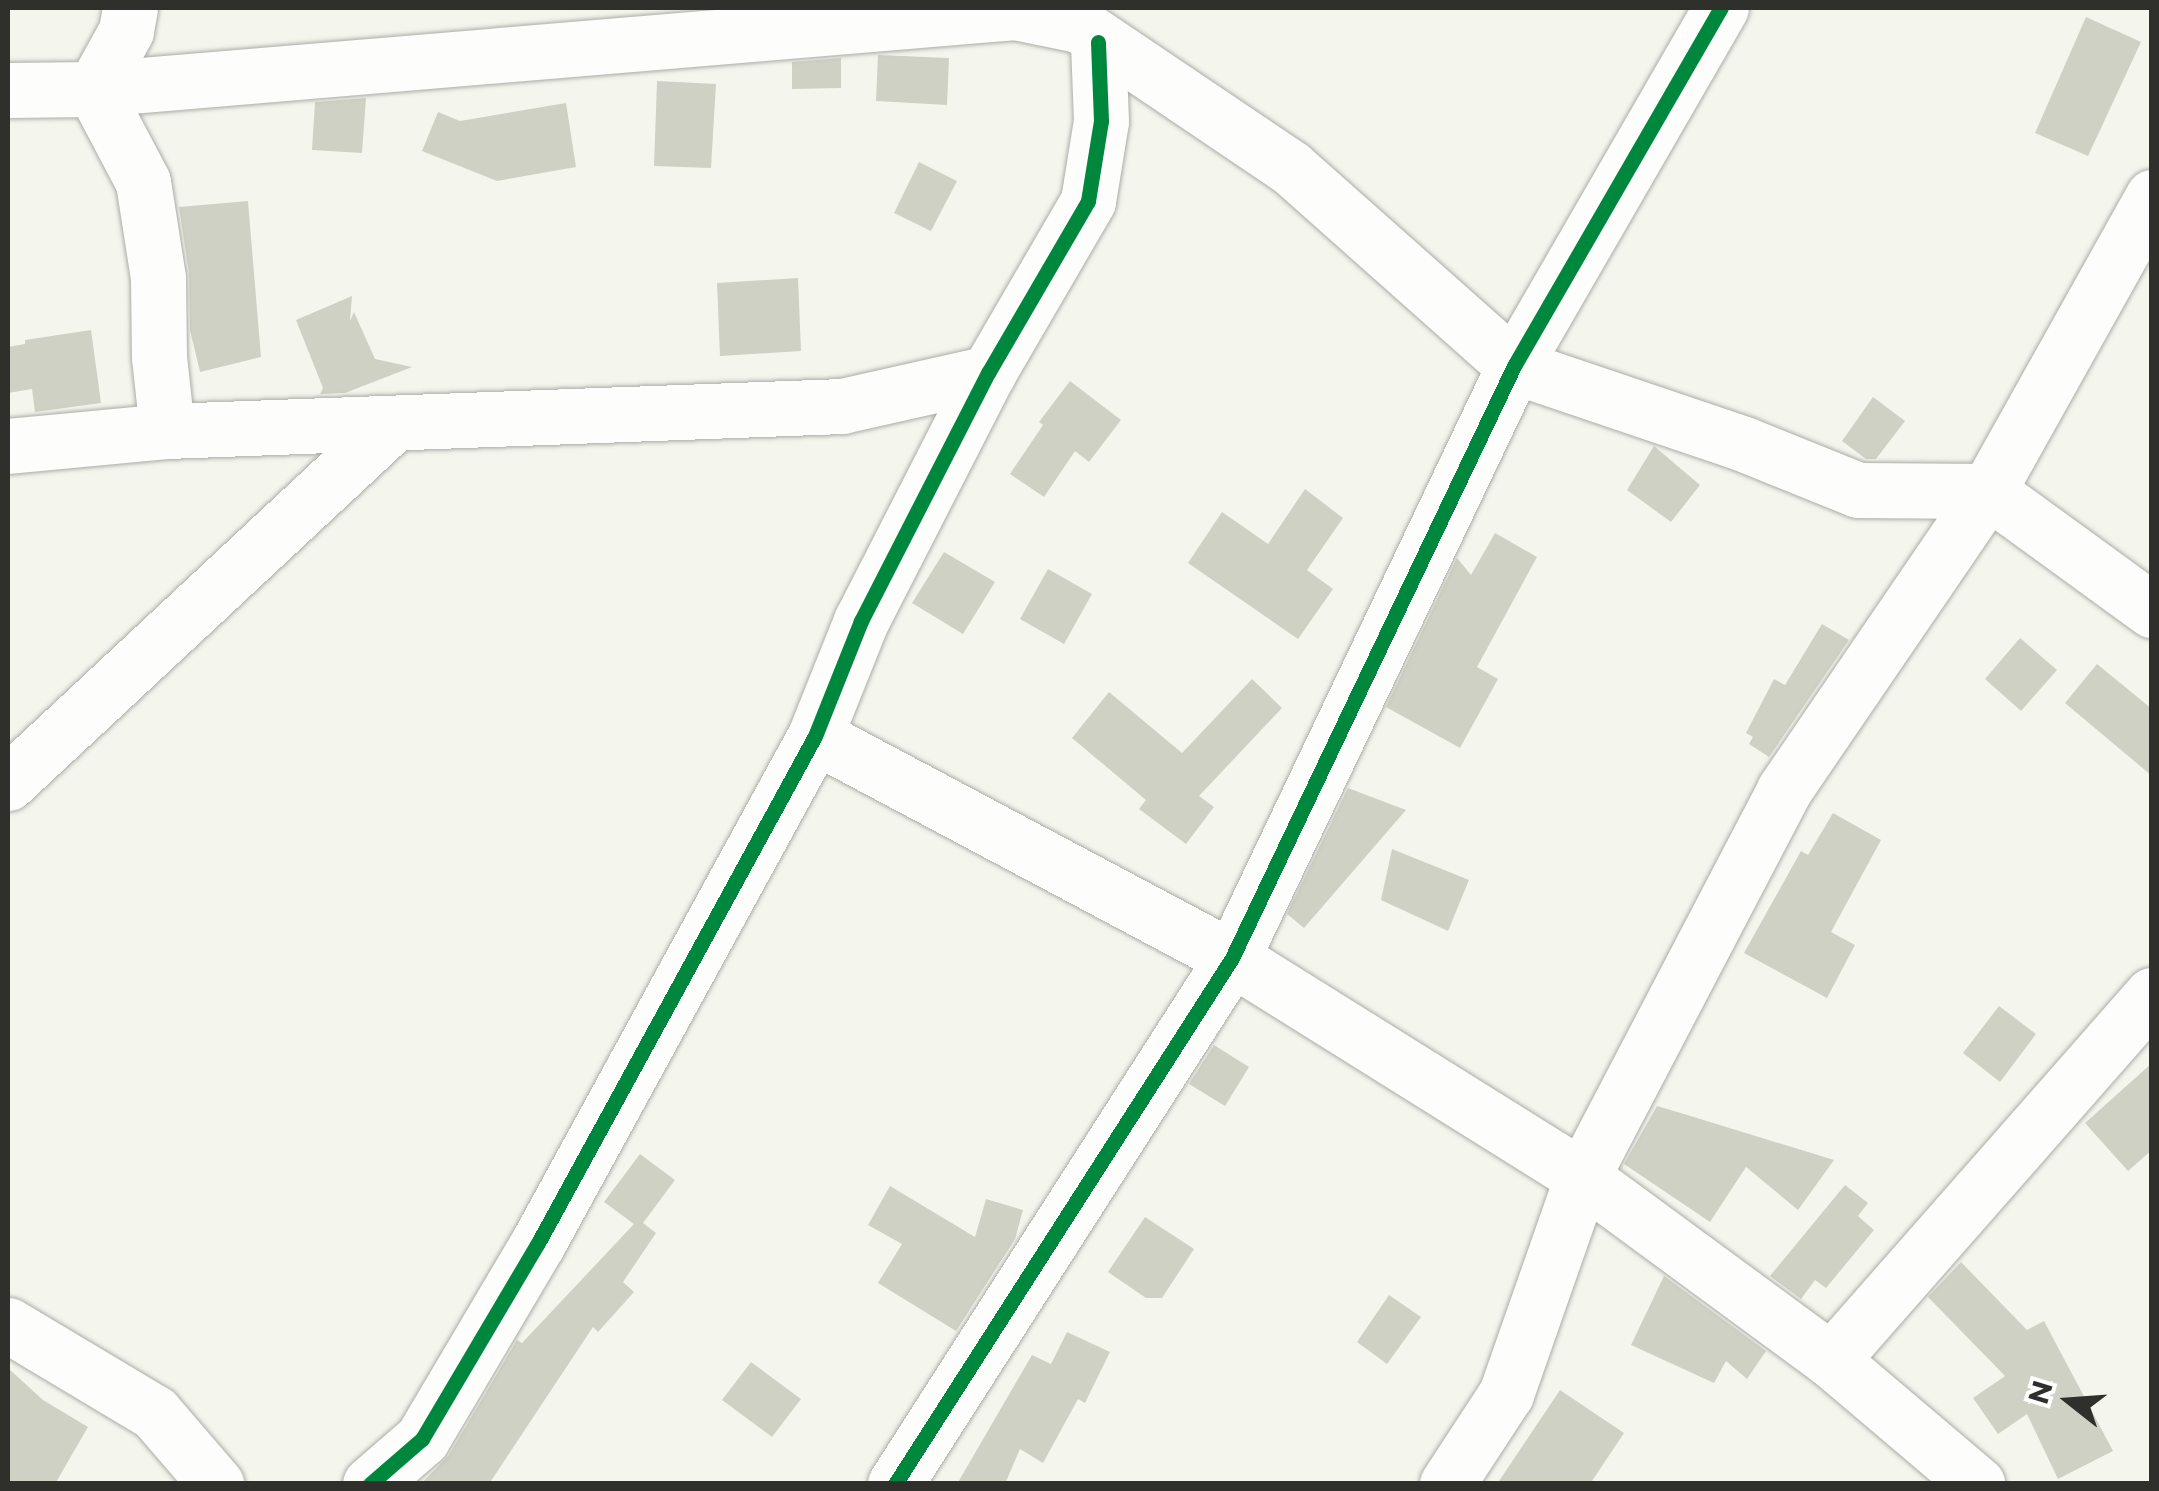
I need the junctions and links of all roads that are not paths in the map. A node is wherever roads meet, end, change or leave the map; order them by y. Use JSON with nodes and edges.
{"nodes":[{"id":1,"x":130,"y":8,"type":"edge"},
{"id":2,"x":1720,"y":8,"type":"edge"},
{"id":3,"x":1015,"y":10,"type":"edge"},
{"id":4,"x":1098,"y":42,"type":"junction"},
{"id":5,"x":8,"y":90,"type":"edge"},
{"id":6,"x":94,"y":90,"type":"junction"},
{"id":7,"x":2152,"y":197,"type":"edge"},
{"id":8,"x":1514,"y":366,"type":"junction"},
{"id":9,"x":988,"y":372,"type":"junction"},
{"id":10,"x":392,"y":424,"type":"junction"},
{"id":11,"x":167,"y":431,"type":"junction"},
{"id":12,"x":8,"y":446,"type":"edge"},
{"id":13,"x":1988,"y":491,"type":"junction"},
{"id":14,"x":2152,"y":610,"type":"edge"},
{"id":15,"x":816,"y":736,"type":"junction"},
{"id":16,"x":8,"y":784,"type":"edge"},
{"id":17,"x":1232,"y":958,"type":"junction"},
{"id":18,"x":2152,"y":996,"type":"edge"},
{"id":19,"x":1582,"y":1177,"type":"junction"},
{"id":20,"x":8,"y":1325,"type":"edge"},
{"id":21,"x":1831,"y":1360,"type":"junction"},
{"id":22,"x":216,"y":1484,"type":"edge"},
{"id":23,"x":370,"y":1484,"type":"edge"},
{"id":24,"x":895,"y":1484,"type":"edge"},
{"id":25,"x":1448,"y":1484,"type":"edge"},
{"id":26,"x":1977,"y":1484,"type":"edge"}],
"edges":[{"from":1,"to":6,"type":"street"},
{"from":2,"to":8,"type":"street"},
{"from":3,"to":4,"type":"street"},
{"from":3,"to":6,"type":"street"},
{"from":4,"to":8,"type":"street"},
{"from":4,"to":9,"type":"street"},
{"from":5,"to":6,"type":"street"},
{"from":6,"to":11,"type":"street"},
{"from":7,"to":13,"type":"street"},
{"from":8,"to":13,"type":"street"},
{"from":8,"to":17,"type":"street"},
{"from":9,"to":10,"type":"street"},
{"from":9,"to":15,"type":"street"},
{"from":10,"to":11,"type":"street"},
{"from":10,"to":16,"type":"street"},
{"from":11,"to":12,"type":"street"},
{"from":13,"to":14,"type":"street"},
{"from":13,"to":19,"type":"street"},
{"from":15,"to":17,"type":"street"},
{"from":15,"to":23,"type":"street"},
{"from":17,"to":19,"type":"street"},
{"from":17,"to":24,"type":"street"},
{"from":18,"to":21,"type":"street"},
{"from":19,"to":21,"type":"street"},
{"from":19,"to":25,"type":"street"},
{"from":20,"to":22,"type":"street"},
{"from":21,"to":26,"type":"street"}]}
